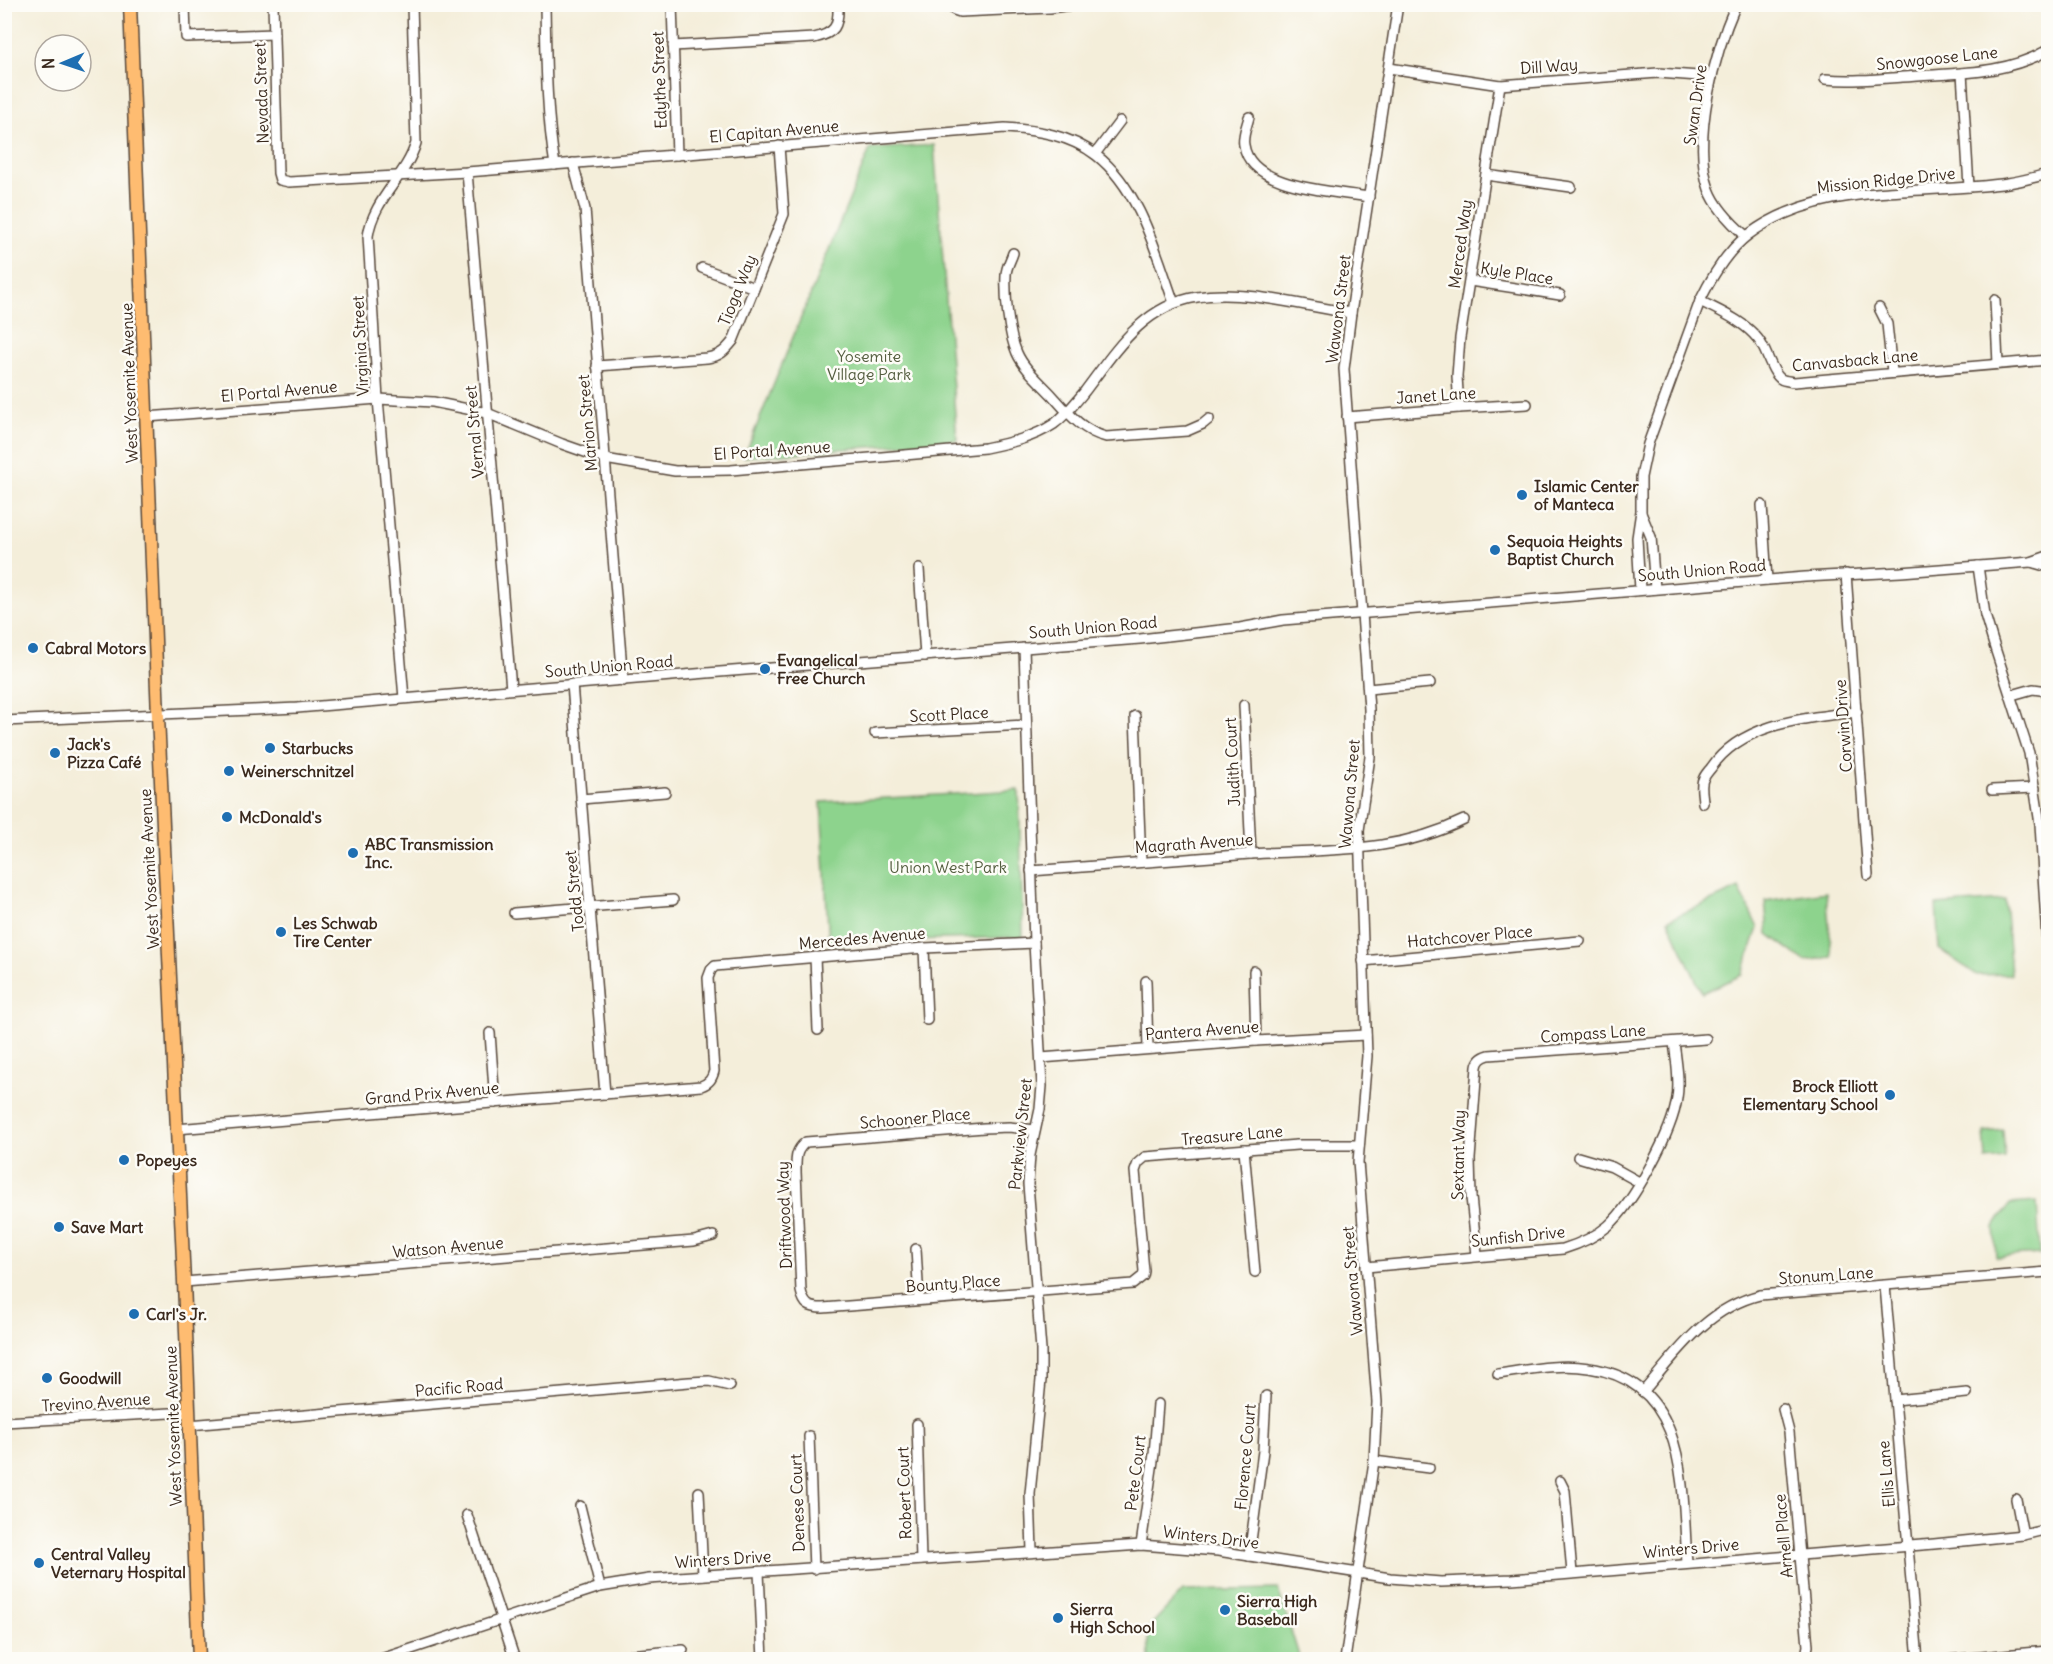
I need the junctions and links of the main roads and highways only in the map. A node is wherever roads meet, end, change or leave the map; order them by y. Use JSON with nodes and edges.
{"nodes":[{"id":1,"x":130,"y":4,"type":"edge"},
{"id":2,"x":199,"y":1659,"type":"edge"}],
"edges":[{"from":1,"to":2,"type":"main road","name":"West Yosemite Avenue"}]}
